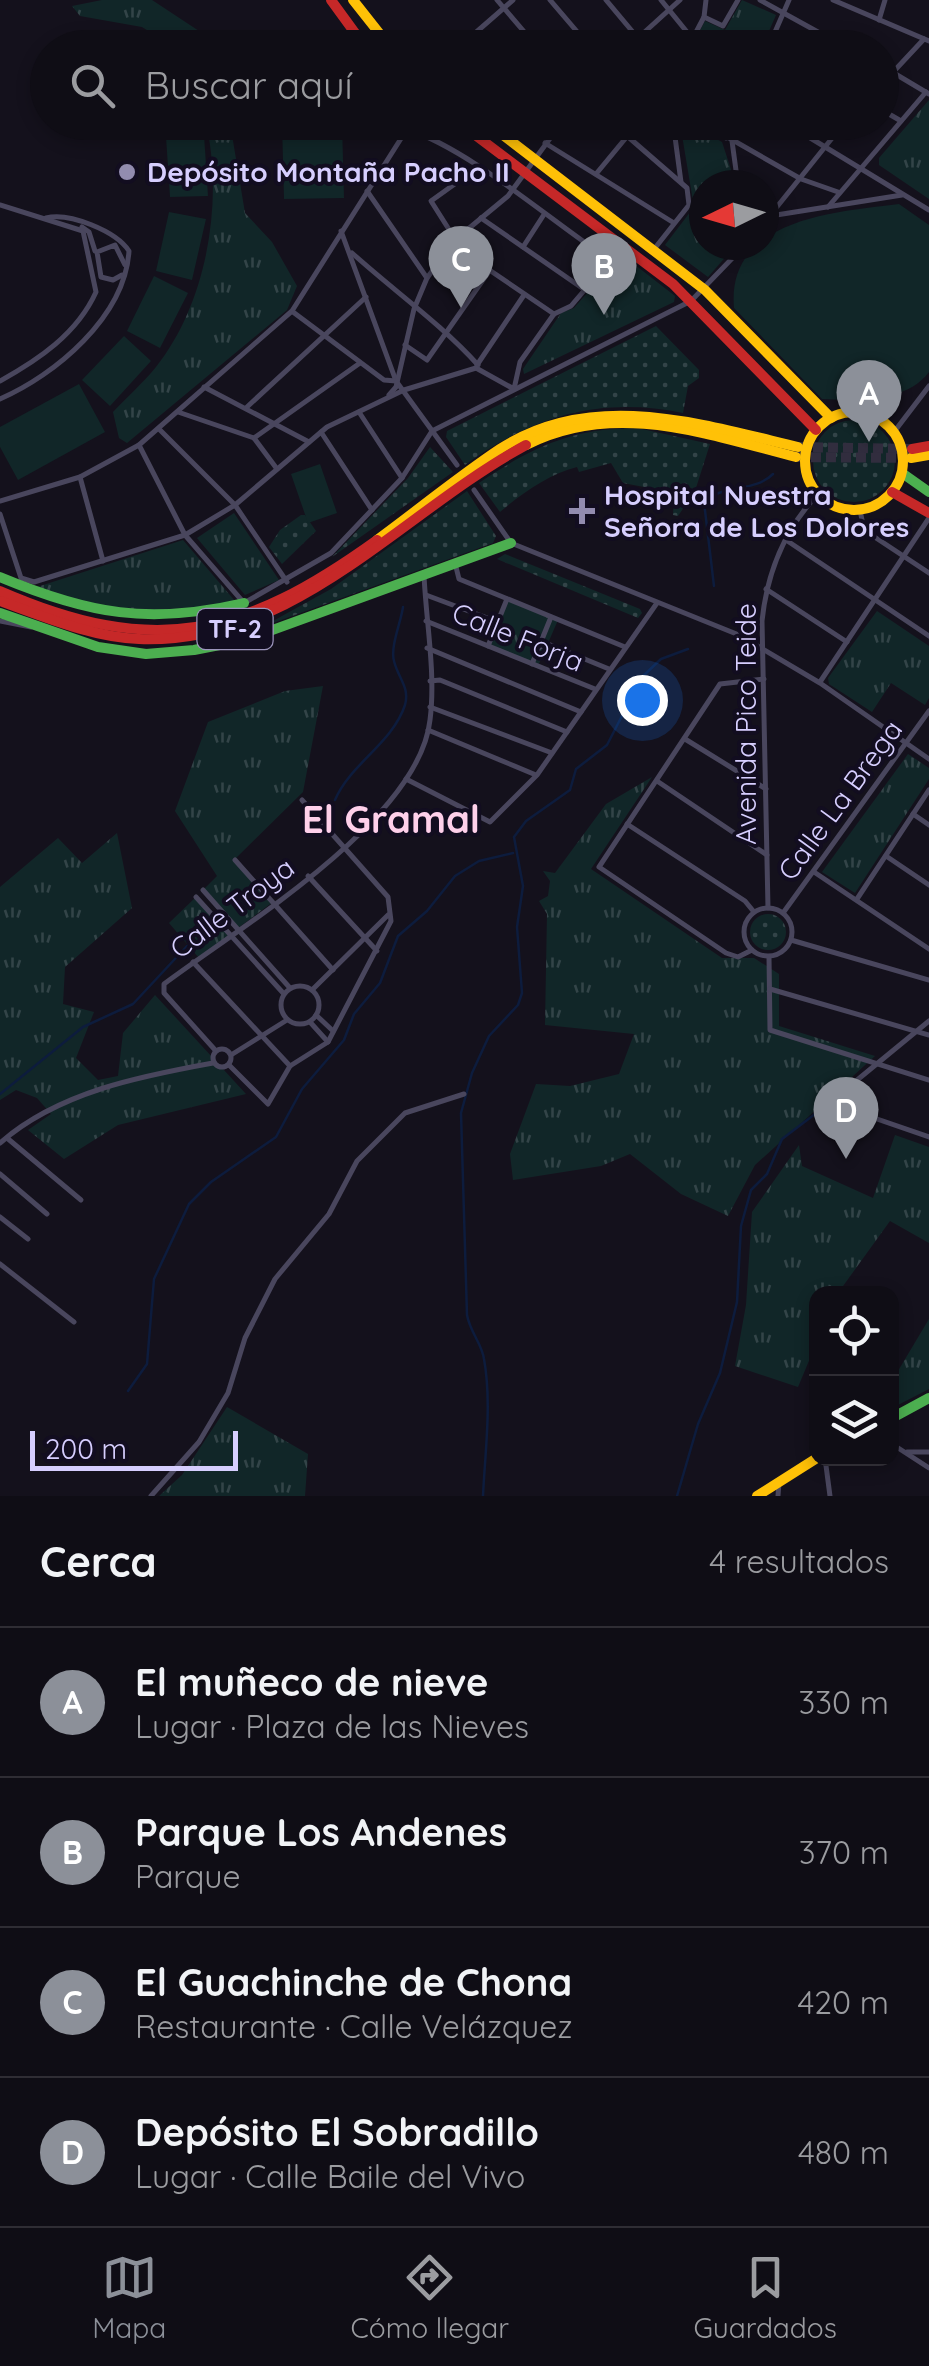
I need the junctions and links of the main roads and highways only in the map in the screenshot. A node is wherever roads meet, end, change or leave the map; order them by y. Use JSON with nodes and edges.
{"nodes":[{"id":1,"x":331,"y":0,"type":"edge"},
{"id":2,"x":352,"y":0,"type":"edge"},
{"id":3,"x":353,"y":30,"type":"edge"},
{"id":4,"x":376,"y":30,"type":"edge"},
{"id":5,"x":481,"y":140,"type":"edge"},
{"id":6,"x":510,"y":140,"type":"edge"},
{"id":7,"x":830,"y":418,"type":"junction"},
{"id":8,"x":816,"y":430,"type":"junction"},
{"id":9,"x":929,"y":443,"type":"edge"},
{"id":10,"x":929,"y":455,"type":"edge"},
{"id":11,"x":902,"y":473,"type":"junction"},
{"id":12,"x":892,"y":492,"type":"junction"},
{"id":13,"x":929,"y":492,"type":"edge"},
{"id":14,"x":929,"y":516,"type":"edge"},
{"id":15,"x":511,"y":543,"type":"road end"},
{"id":16,"x":0,"y":578,"type":"edge"},
{"id":17,"x":0,"y":591,"type":"edge"},
{"id":18,"x":0,"y":601,"type":"edge"},
{"id":19,"x":244,"y":602,"type":"road end"},
{"id":20,"x":0,"y":617,"type":"edge"},
{"id":21,"x":929,"y":1398,"type":"edge"},
{"id":22,"x":899,"y":1414,"type":"edge"},
{"id":23,"x":809,"y":1463,"type":"edge"},
{"id":24,"x":757,"y":1496,"type":"edge"}],
"edges":[{"from":1,"to":3,"type":"main road"},
{"from":2,"to":4,"type":"main road"},
{"from":5,"to":8,"type":"main road"},
{"from":6,"to":7,"type":"main road"},
{"from":7,"to":8,"type":"main road"},
{"from":7,"to":11,"type":"main road"},
{"from":8,"to":12,"type":"main road"},
{"from":9,"to":10,"type":"main road"},
{"from":11,"to":12,"type":"main road"},
{"from":11,"to":13,"type":"main road"},
{"from":12,"to":14,"type":"main road"},
{"from":15,"to":20,"type":"main road"},
{"from":16,"to":19,"type":"main road"},
{"from":17,"to":18,"type":"main road","number":"TF-2"},
{"from":21,"to":22,"type":"main road"},
{"from":23,"to":24,"type":"main road"}]}
